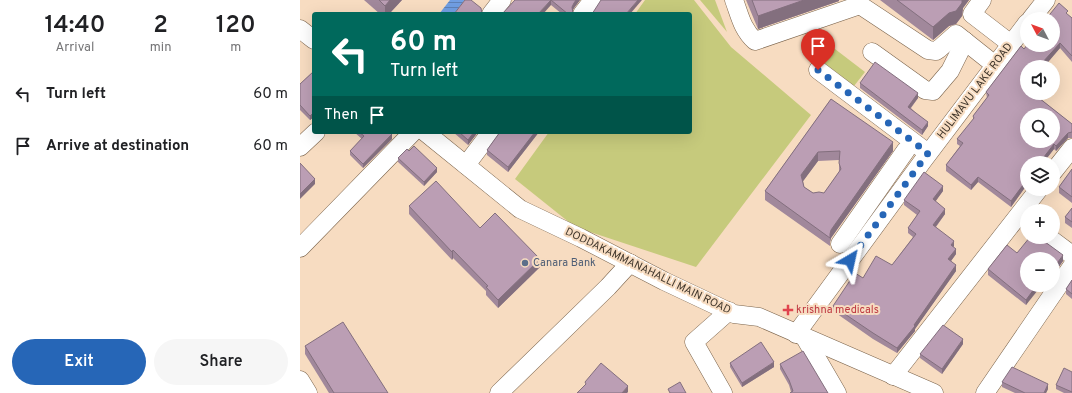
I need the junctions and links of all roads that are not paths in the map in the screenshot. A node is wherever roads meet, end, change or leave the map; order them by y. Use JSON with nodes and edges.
{"nodes":[{"id":1,"x":502,"y":0,"type":"edge"},
{"id":2,"x":593,"y":0,"type":"edge"},
{"id":3,"x":734,"y":0,"type":"edge"},
{"id":4,"x":1046,"y":0,"type":"edge"},
{"id":5,"x":977,"y":7,"type":"edge"},
{"id":6,"x":493,"y":12,"type":"edge"},
{"id":7,"x":584,"y":12,"type":"edge"},
{"id":8,"x":1036,"y":12,"type":"edge"},
{"id":9,"x":300,"y":29,"type":"edge"},
{"id":10,"x":1020,"y":32,"type":"edge"},
{"id":11,"x":960,"y":37,"type":"junction"},
{"id":12,"x":312,"y":38,"type":"edge"},
{"id":13,"x":1011,"y":44,"type":"junction"},
{"id":14,"x":872,"y":52,"type":"dead end"},
{"id":15,"x":995,"y":64,"type":"junction"},
{"id":16,"x":818,"y":70,"type":"dead end"},
{"id":17,"x":831,"y":94,"type":"dead end"},
{"id":18,"x":314,"y":134,"type":"edge"},
{"id":19,"x":411,"y":134,"type":"edge"},
{"id":20,"x":427,"y":134,"type":"edge"},
{"id":21,"x":489,"y":134,"type":"edge"},
{"id":22,"x":300,"y":147,"type":"edge"},
{"id":23,"x":1072,"y":148,"type":"edge"},
{"id":24,"x":906,"y":150,"type":"junction"},
{"id":25,"x":925,"y":158,"type":"junction"},
{"id":26,"x":1060,"y":163,"type":"edge"},
{"id":27,"x":466,"y":165,"type":"junction"},
{"id":28,"x":1020,"y":222,"type":"edge"},
{"id":29,"x":840,"y":244,"type":"dead end"},
{"id":30,"x":1057,"y":244,"type":"edge"},
{"id":31,"x":300,"y":248,"type":"edge"},
{"id":32,"x":1072,"y":255,"type":"edge"},
{"id":33,"x":630,"y":264,"type":"junction"},
{"id":34,"x":1072,"y":266,"type":"edge"},
{"id":35,"x":729,"y":311,"type":"junction"},
{"id":36,"x":801,"y":336,"type":"junction"},
{"id":37,"x":893,"y":376,"type":"junction"},
{"id":38,"x":300,"y":380,"type":"edge"},
{"id":39,"x":308,"y":393,"type":"edge"},
{"id":40,"x":499,"y":393,"type":"edge"},
{"id":41,"x":723,"y":393,"type":"edge"},
{"id":42,"x":837,"y":393,"type":"edge"},
{"id":43,"x":934,"y":393,"type":"edge"},
{"id":44,"x":985,"y":393,"type":"edge"}],
"edges":[{"from":1,"to":6,"type":"street"},
{"from":2,"to":7,"type":"street"},
{"from":3,"to":11,"type":"street"},
{"from":4,"to":8,"type":"street"},
{"from":5,"to":11,"type":"street"},
{"from":5,"to":13,"type":"street"},
{"from":9,"to":12,"type":"street"},
{"from":10,"to":13,"type":"street","name":"HULIMAVU LAKE ROAD"},
{"from":11,"to":14,"type":"street"},
{"from":11,"to":15,"type":"street"},
{"from":13,"to":15,"type":"street","name":"HULIMAVU LAKE ROAD"},
{"from":15,"to":25,"type":"street","name":"HULIMAVU LAKE ROAD"},
{"from":16,"to":25,"type":"street"},
{"from":17,"to":24,"type":"street"},
{"from":18,"to":22,"type":"street"},
{"from":19,"to":31,"type":"street"},
{"from":20,"to":27,"type":"street","name":"DODDAKAMMANAHALLI MAIN ROAD"},
{"from":21,"to":27,"type":"street"},
{"from":23,"to":26,"type":"street"},
{"from":24,"to":25,"type":"street"},
{"from":24,"to":29,"type":"street"},
{"from":25,"to":36,"type":"street","name":"HULIMAVU LAKE ROAD"},
{"from":27,"to":33,"type":"street","name":"DODDAKAMMANAHALLI MAIN ROAD"},
{"from":28,"to":37,"type":"street"},
{"from":30,"to":32,"type":"street"},
{"from":33,"to":35,"type":"street","name":"DODDAKAMMANAHALLI MAIN ROAD"},
{"from":33,"to":40,"type":"street"},
{"from":34,"to":44,"type":"street"},
{"from":35,"to":36,"type":"street","name":"DODDAKAMMANAHALLI MAIN ROAD"},
{"from":35,"to":41,"type":"street"},
{"from":36,"to":37,"type":"street","name":"DODDAKAMMANAHALLI MAIN ROAD"},
{"from":36,"to":42,"type":"street"},
{"from":37,"to":43,"type":"street","name":"DODDAKAMMANAHALLI MAIN ROAD"},
{"from":38,"to":39,"type":"street"}]}
